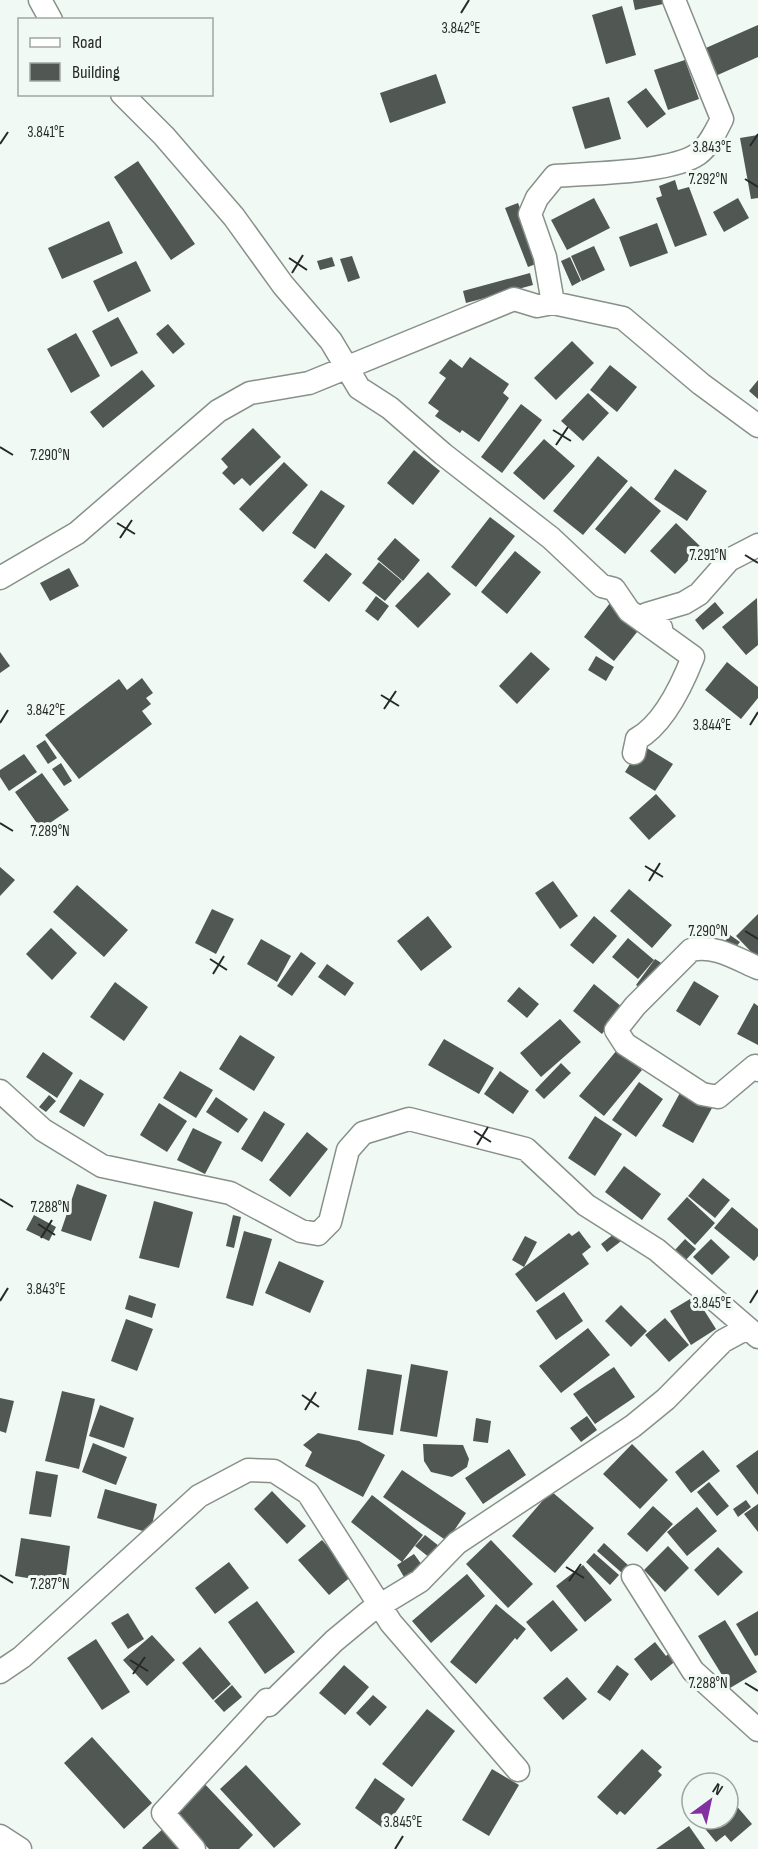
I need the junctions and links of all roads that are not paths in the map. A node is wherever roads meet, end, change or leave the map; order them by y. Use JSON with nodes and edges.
{"nodes":[{"id":1,"x":40,"y":0,"type":"edge"},
{"id":2,"x":674,"y":0,"type":"edge"},
{"id":3,"x":50,"y":18,"type":"edge"},
{"id":4,"x":124,"y":96,"type":"edge"},
{"id":5,"x":553,"y":303,"type":"junction"},
{"id":6,"x":345,"y":369,"type":"junction"},
{"id":7,"x":758,"y":426,"type":"edge"},
{"id":8,"x":758,"y":544,"type":"edge"},
{"id":9,"x":0,"y":578,"type":"edge"},
{"id":10,"x":693,"y":657,"type":"junction"},
{"id":11,"x":634,"y":753,"type":"dead end"},
{"id":12,"x":758,"y":968,"type":"edge"},
{"id":13,"x":758,"y":1070,"type":"edge"},
{"id":14,"x":0,"y":1091,"type":"edge"},
{"id":15,"x":728,"y":1309,"type":"junction"},
{"id":16,"x":752,"y":1333,"type":"edge"},
{"id":17,"x":723,"y":1341,"type":"junction"},
{"id":18,"x":633,"y":1576,"type":"dead end"},
{"id":19,"x":382,"y":1606,"type":"junction"},
{"id":20,"x":0,"y":1672,"type":"edge"},
{"id":21,"x":758,"y":1730,"type":"edge"},
{"id":22,"x":519,"y":1770,"type":"dead end"},
{"id":23,"x":0,"y":1836,"type":"edge"},
{"id":24,"x":20,"y":1849,"type":"edge"},
{"id":25,"x":194,"y":1849,"type":"edge"}],
"edges":[{"from":1,"to":3,"type":"street"},
{"from":2,"to":5,"type":"street"},
{"from":4,"to":6,"type":"street"},
{"from":5,"to":6,"type":"street"},
{"from":5,"to":7,"type":"street"},
{"from":6,"to":9,"type":"street"},
{"from":6,"to":10,"type":"street"},
{"from":8,"to":10,"type":"street"},
{"from":10,"to":11,"type":"street"},
{"from":12,"to":13,"type":"street"},
{"from":14,"to":15,"type":"street"},
{"from":15,"to":16,"type":"street"},
{"from":15,"to":17,"type":"street"},
{"from":16,"to":17,"type":"street"},
{"from":17,"to":19,"type":"street"},
{"from":18,"to":21,"type":"street"},
{"from":19,"to":20,"type":"street"},
{"from":19,"to":22,"type":"street"},
{"from":19,"to":25,"type":"street"},
{"from":23,"to":24,"type":"street"}]}
